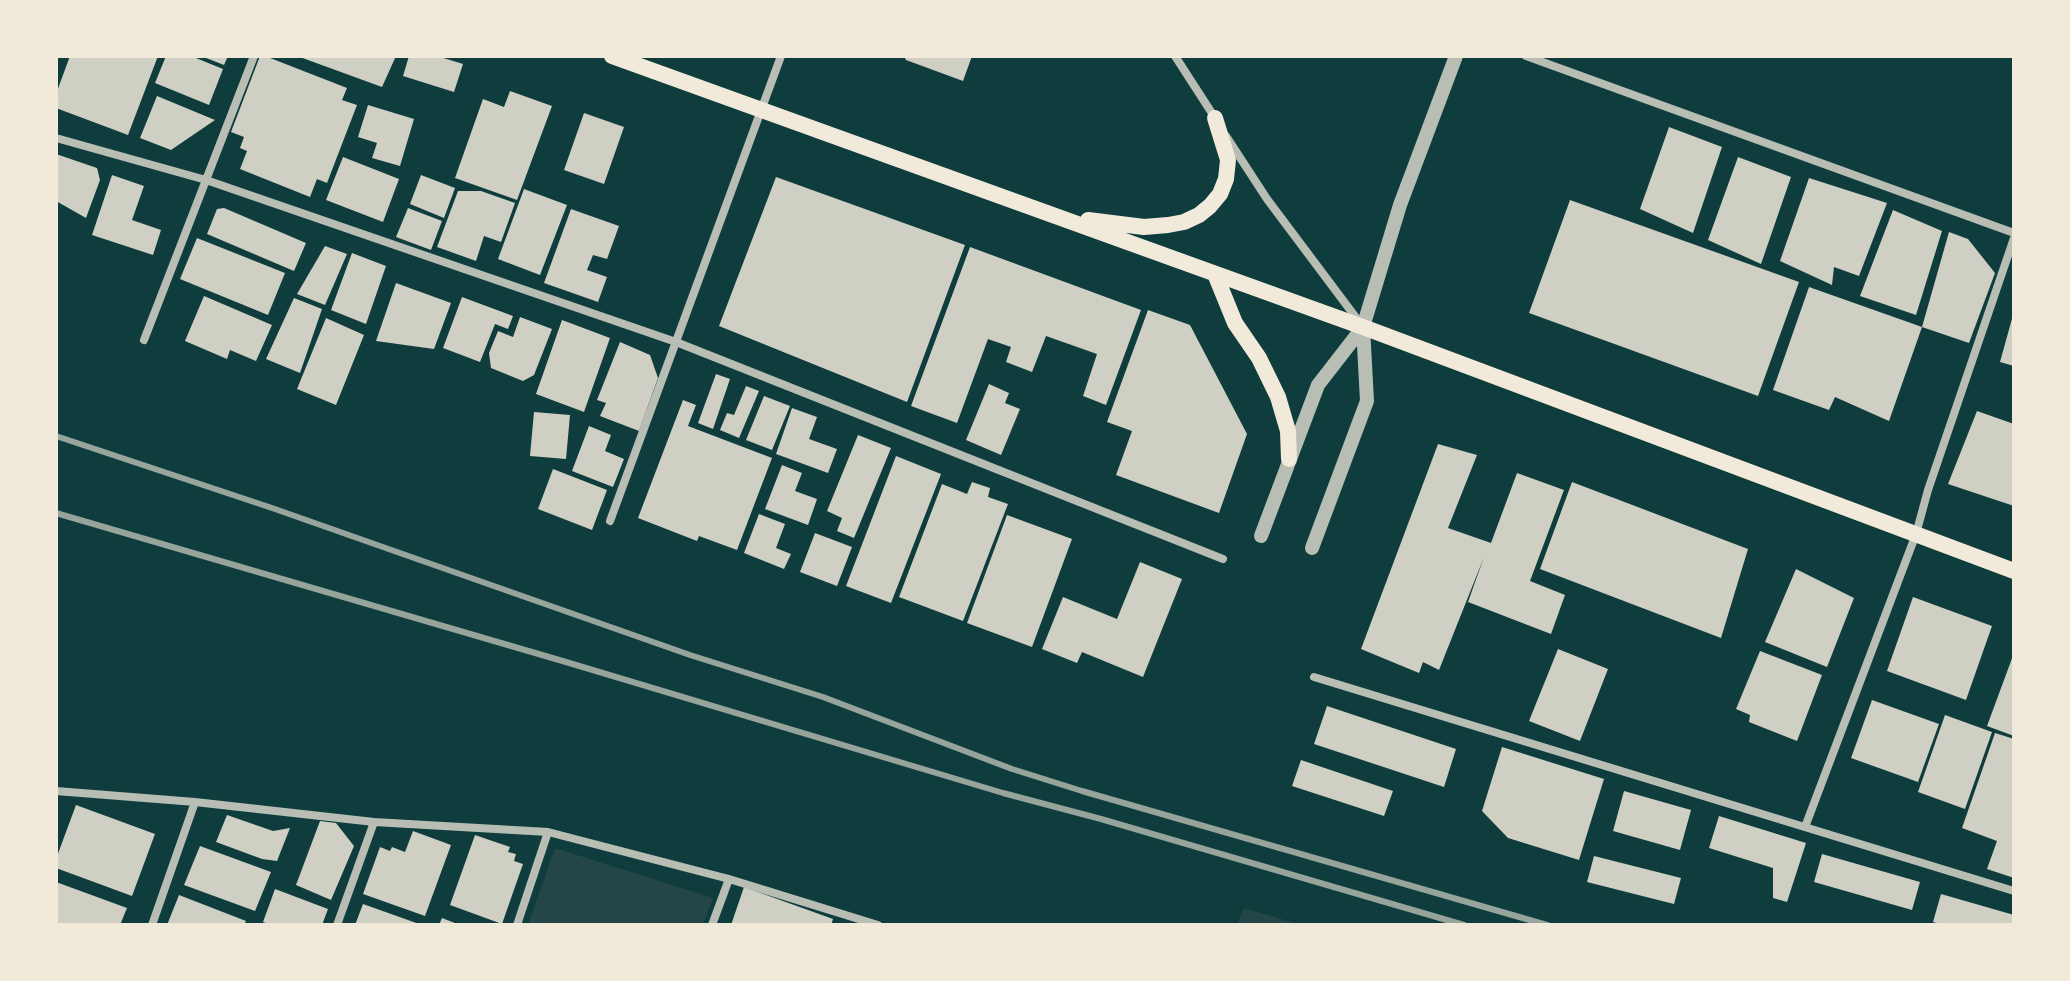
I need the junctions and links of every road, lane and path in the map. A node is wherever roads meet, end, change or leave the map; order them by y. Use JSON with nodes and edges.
{"nodes":[{"id":1,"x":254,"y":56,"type":"edge"},
{"id":2,"x":612,"y":56,"type":"edge"},
{"id":3,"x":781,"y":56,"type":"edge"},
{"id":4,"x":1175,"y":56,"type":"edge"},
{"id":5,"x":1456,"y":56,"type":"edge"},
{"id":6,"x":1526,"y":56,"type":"edge"},
{"id":7,"x":762,"y":110,"type":"junction"},
{"id":8,"x":1215,"y":118,"type":"junction"},
{"id":9,"x":56,"y":138,"type":"edge"},
{"id":10,"x":206,"y":180,"type":"junction"},
{"id":11,"x":1057,"y":216,"type":"junction"},
{"id":12,"x":2014,"y":236,"type":"edge"},
{"id":13,"x":1215,"y":274,"type":"junction"},
{"id":14,"x":1363,"y":327,"type":"junction"},
{"id":15,"x":144,"y":340,"type":"dead end"},
{"id":16,"x":676,"y":342,"type":"junction"},
{"id":17,"x":1289,"y":459,"type":"junction"},
{"id":18,"x":610,"y":521,"type":"dead end"},
{"id":19,"x":1916,"y":534,"type":"junction"},
{"id":20,"x":1261,"y":536,"type":"dead end"},
{"id":21,"x":1312,"y":548,"type":"dead end"},
{"id":22,"x":1223,"y":559,"type":"dead end"},
{"id":23,"x":2014,"y":571,"type":"edge"},
{"id":24,"x":1314,"y":677,"type":"dead end"},
{"id":25,"x":56,"y":791,"type":"edge"},
{"id":26,"x":195,"y":802,"type":"junction"},
{"id":27,"x":374,"y":822,"type":"junction"},
{"id":28,"x":1805,"y":827,"type":"junction"},
{"id":29,"x":548,"y":832,"type":"junction"},
{"id":30,"x":729,"y":879,"type":"junction"},
{"id":31,"x":2014,"y":891,"type":"edge"},
{"id":32,"x":152,"y":925,"type":"edge"},
{"id":33,"x":337,"y":925,"type":"edge"},
{"id":34,"x":517,"y":925,"type":"edge"},
{"id":35,"x":712,"y":925,"type":"edge"},
{"id":36,"x":878,"y":925,"type":"edge"}],
"edges":[{"from":1,"to":10,"type":"street"},
{"from":2,"to":7,"type":"main road"},
{"from":3,"to":7,"type":"street"},
{"from":4,"to":8,"type":"street"},
{"from":5,"to":14,"type":"street"},
{"from":6,"to":12,"type":"street"},
{"from":7,"to":11,"type":"main road"},
{"from":7,"to":16,"type":"street"},
{"from":8,"to":11,"type":"main road"},
{"from":8,"to":14,"type":"street"},
{"from":9,"to":10,"type":"street"},
{"from":10,"to":15,"type":"street"},
{"from":10,"to":16,"type":"street"},
{"from":11,"to":13,"type":"main road"},
{"from":12,"to":19,"type":"street"},
{"from":13,"to":14,"type":"main road"},
{"from":13,"to":17,"type":"main road"},
{"from":14,"to":17,"type":"street"},
{"from":14,"to":19,"type":"main road"},
{"from":14,"to":21,"type":"street"},
{"from":16,"to":18,"type":"street"},
{"from":16,"to":22,"type":"street"},
{"from":17,"to":20,"type":"street"},
{"from":19,"to":23,"type":"main road"},
{"from":19,"to":28,"type":"street"},
{"from":24,"to":28,"type":"street"},
{"from":25,"to":26,"type":"street"},
{"from":26,"to":27,"type":"street"},
{"from":26,"to":32,"type":"street"},
{"from":27,"to":29,"type":"street"},
{"from":27,"to":33,"type":"street"},
{"from":28,"to":31,"type":"street"},
{"from":29,"to":30,"type":"street"},
{"from":29,"to":34,"type":"street"},
{"from":30,"to":35,"type":"street"},
{"from":30,"to":36,"type":"street"}]}
